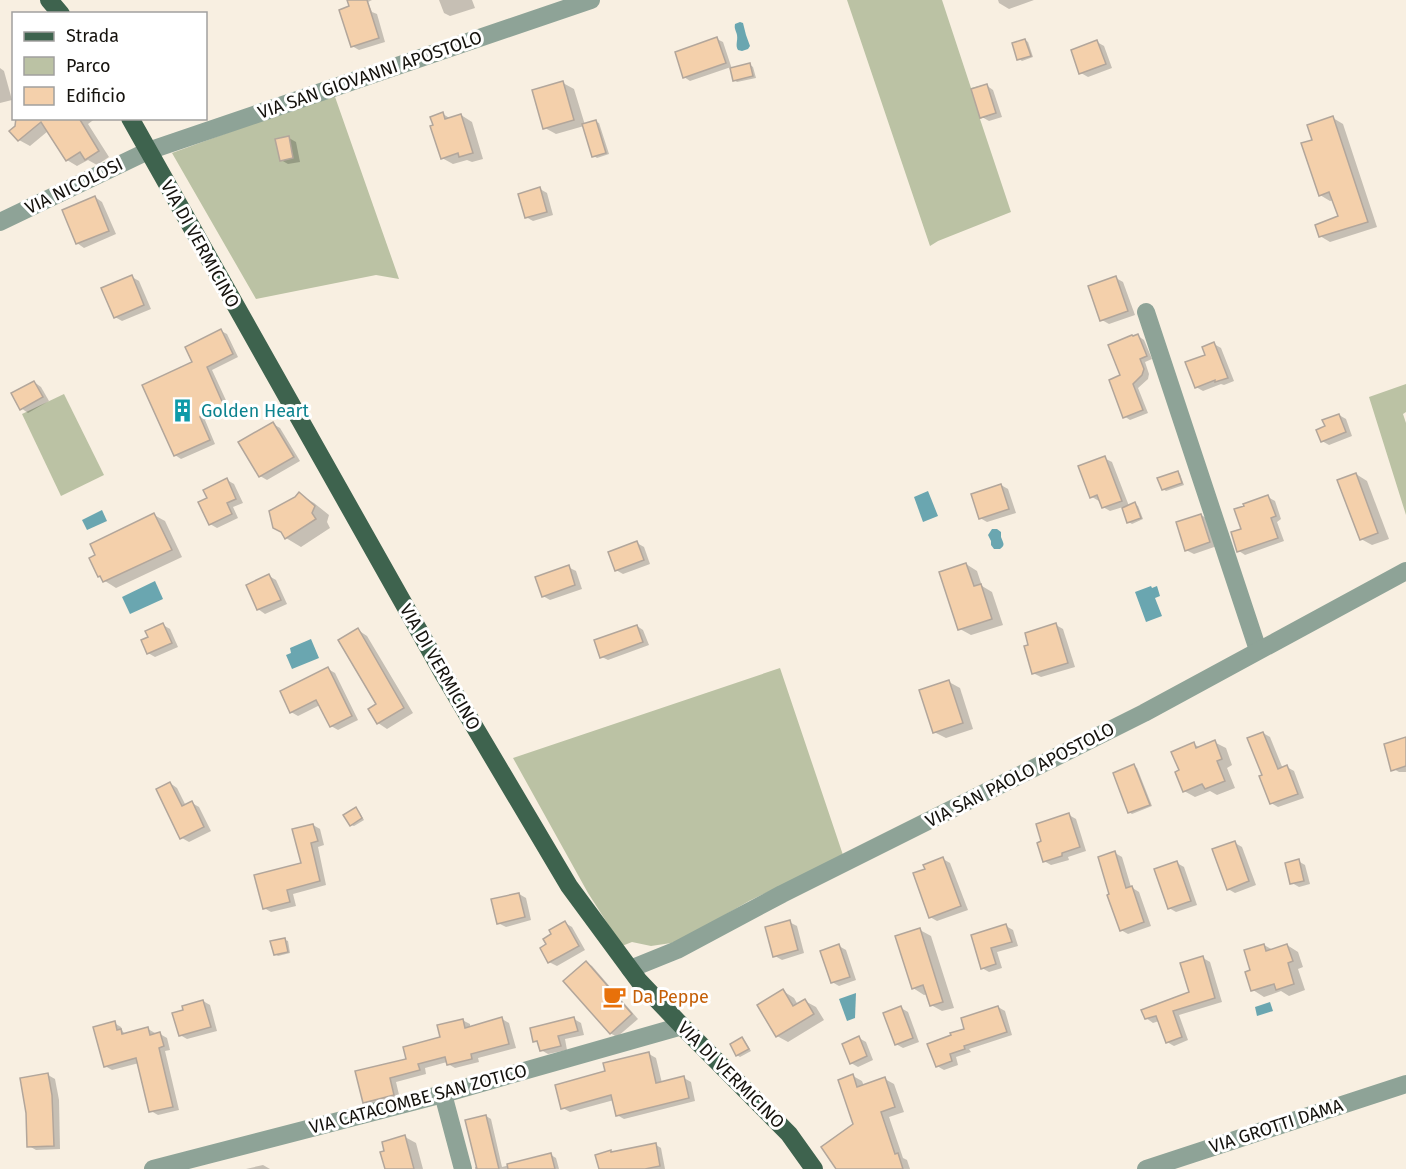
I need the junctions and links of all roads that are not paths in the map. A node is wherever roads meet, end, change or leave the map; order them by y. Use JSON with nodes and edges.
{"nodes":[{"id":1,"x":49,"y":0,"type":"edge"},
{"id":2,"x":591,"y":0,"type":"edge"},
{"id":3,"x":59,"y":12,"type":"edge"},
{"id":4,"x":131,"y":120,"type":"edge"},
{"id":5,"x":148,"y":151,"type":"junction"},
{"id":6,"x":0,"y":222,"type":"edge"},
{"id":7,"x":1146,"y":312,"type":"dead end"},
{"id":8,"x":1406,"y":571,"type":"edge"},
{"id":9,"x":1258,"y":650,"type":"junction"},
{"id":10,"x":630,"y":969,"type":"junction"},
{"id":11,"x":682,"y":1026,"type":"junction"},
{"id":12,"x":1406,"y":1084,"type":"edge"},
{"id":13,"x":443,"y":1094,"type":"junction"},
{"id":14,"x":153,"y":1169,"type":"edge"},
{"id":15,"x":463,"y":1169,"type":"edge"},
{"id":16,"x":814,"y":1169,"type":"edge"},
{"id":17,"x":1146,"y":1169,"type":"edge"}],
"edges":[{"from":1,"to":3,"type":"main road"},
{"from":2,"to":5,"type":"street","name":"VIA SAN GIOVANNI APOSTOLO"},
{"from":4,"to":5,"type":"main road","name":"VIA DI VERMICINO"},
{"from":5,"to":6,"type":"street","name":"VIA NICOLOSI"},
{"from":5,"to":10,"type":"main road","name":"VIA DI VERMICINO"},
{"from":7,"to":9,"type":"street"},
{"from":8,"to":9,"type":"street","name":"VIA SAN PAOLO APOSTOLO"},
{"from":9,"to":10,"type":"street","name":"VIA SAN PAOLO APOSTOLO"},
{"from":10,"to":11,"type":"main road","name":"VIA DI VERMICINO"},
{"from":11,"to":13,"type":"street","name":"VIA CATACOMBE SAN ZOTICO"},
{"from":11,"to":16,"type":"main road","name":"VIA DI VERMICINO"},
{"from":12,"to":17,"type":"street","name":"VIA GROTTI DAMA"},
{"from":13,"to":14,"type":"street","name":"VIA CATACOMBE SAN ZOTICO"},
{"from":13,"to":15,"type":"street"}]}
